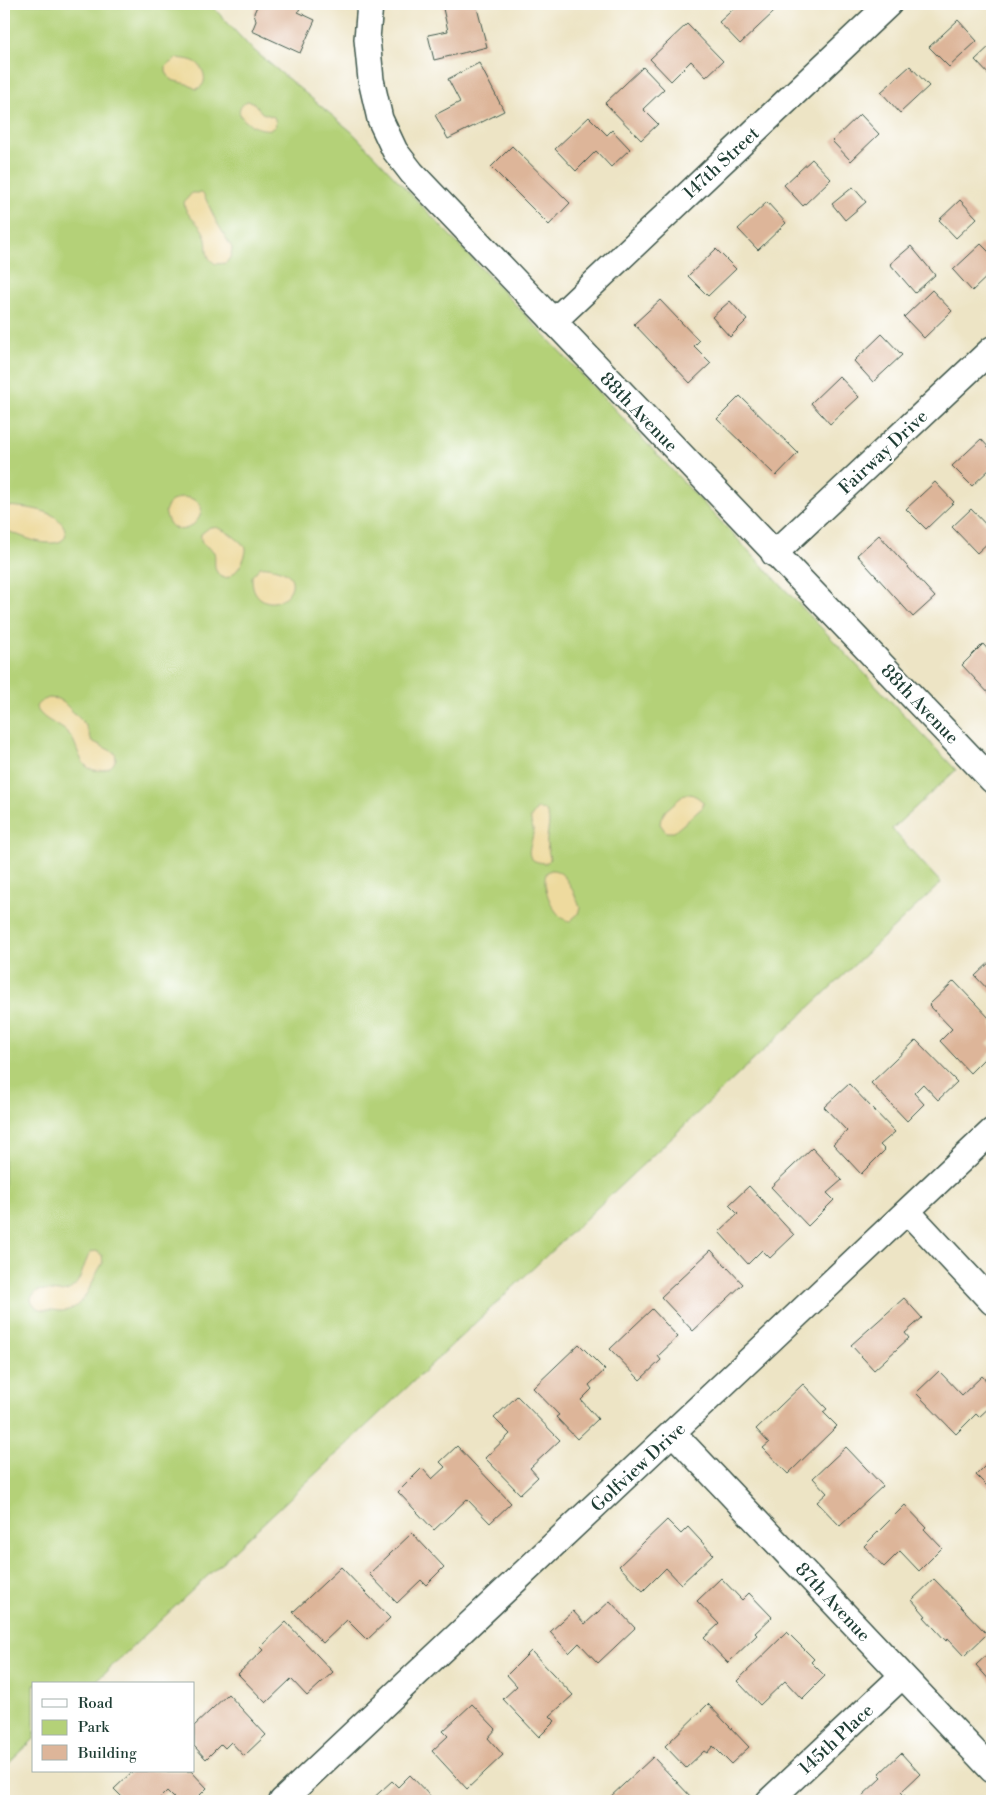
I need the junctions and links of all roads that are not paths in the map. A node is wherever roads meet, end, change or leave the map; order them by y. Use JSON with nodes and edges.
{"nodes":[{"id":1,"x":370,"y":4,"type":"edge"},
{"id":2,"x":889,"y":4,"type":"edge"},
{"id":3,"x":553,"y":322,"type":"junction"},
{"id":4,"x":992,"y":349,"type":"edge"},
{"id":5,"x":774,"y":554,"type":"junction"},
{"id":6,"x":992,"y":780,"type":"edge"},
{"id":7,"x":992,"y":1131,"type":"edge"},
{"id":8,"x":908,"y":1212,"type":"junction"},
{"id":9,"x":992,"y":1302,"type":"edge"},
{"id":10,"x":673,"y":1433,"type":"junction"},
{"id":11,"x":902,"y":1676,"type":"junction"},
{"id":12,"x":992,"y":1770,"type":"edge"},
{"id":13,"x":282,"y":1801,"type":"edge"},
{"id":14,"x":769,"y":1801,"type":"edge"}],
"edges":[{"from":1,"to":3,"type":"street","name":"88th Avenue"},
{"from":2,"to":3,"type":"street","name":"147th Street"},
{"from":3,"to":5,"type":"street","name":"88th Avenue"},
{"from":4,"to":5,"type":"street","name":"Fairway Drive"},
{"from":5,"to":6,"type":"street","name":"88th Avenue"},
{"from":7,"to":8,"type":"street","name":"Golfview Drive"},
{"from":8,"to":9,"type":"street"},
{"from":8,"to":10,"type":"street","name":"Golfview Drive"},
{"from":10,"to":11,"type":"street","name":"87th Avenue"},
{"from":10,"to":13,"type":"street","name":"Golfview Drive"},
{"from":11,"to":12,"type":"street","name":"87th Avenue"},
{"from":11,"to":14,"type":"street","name":"145th Place"}]}
